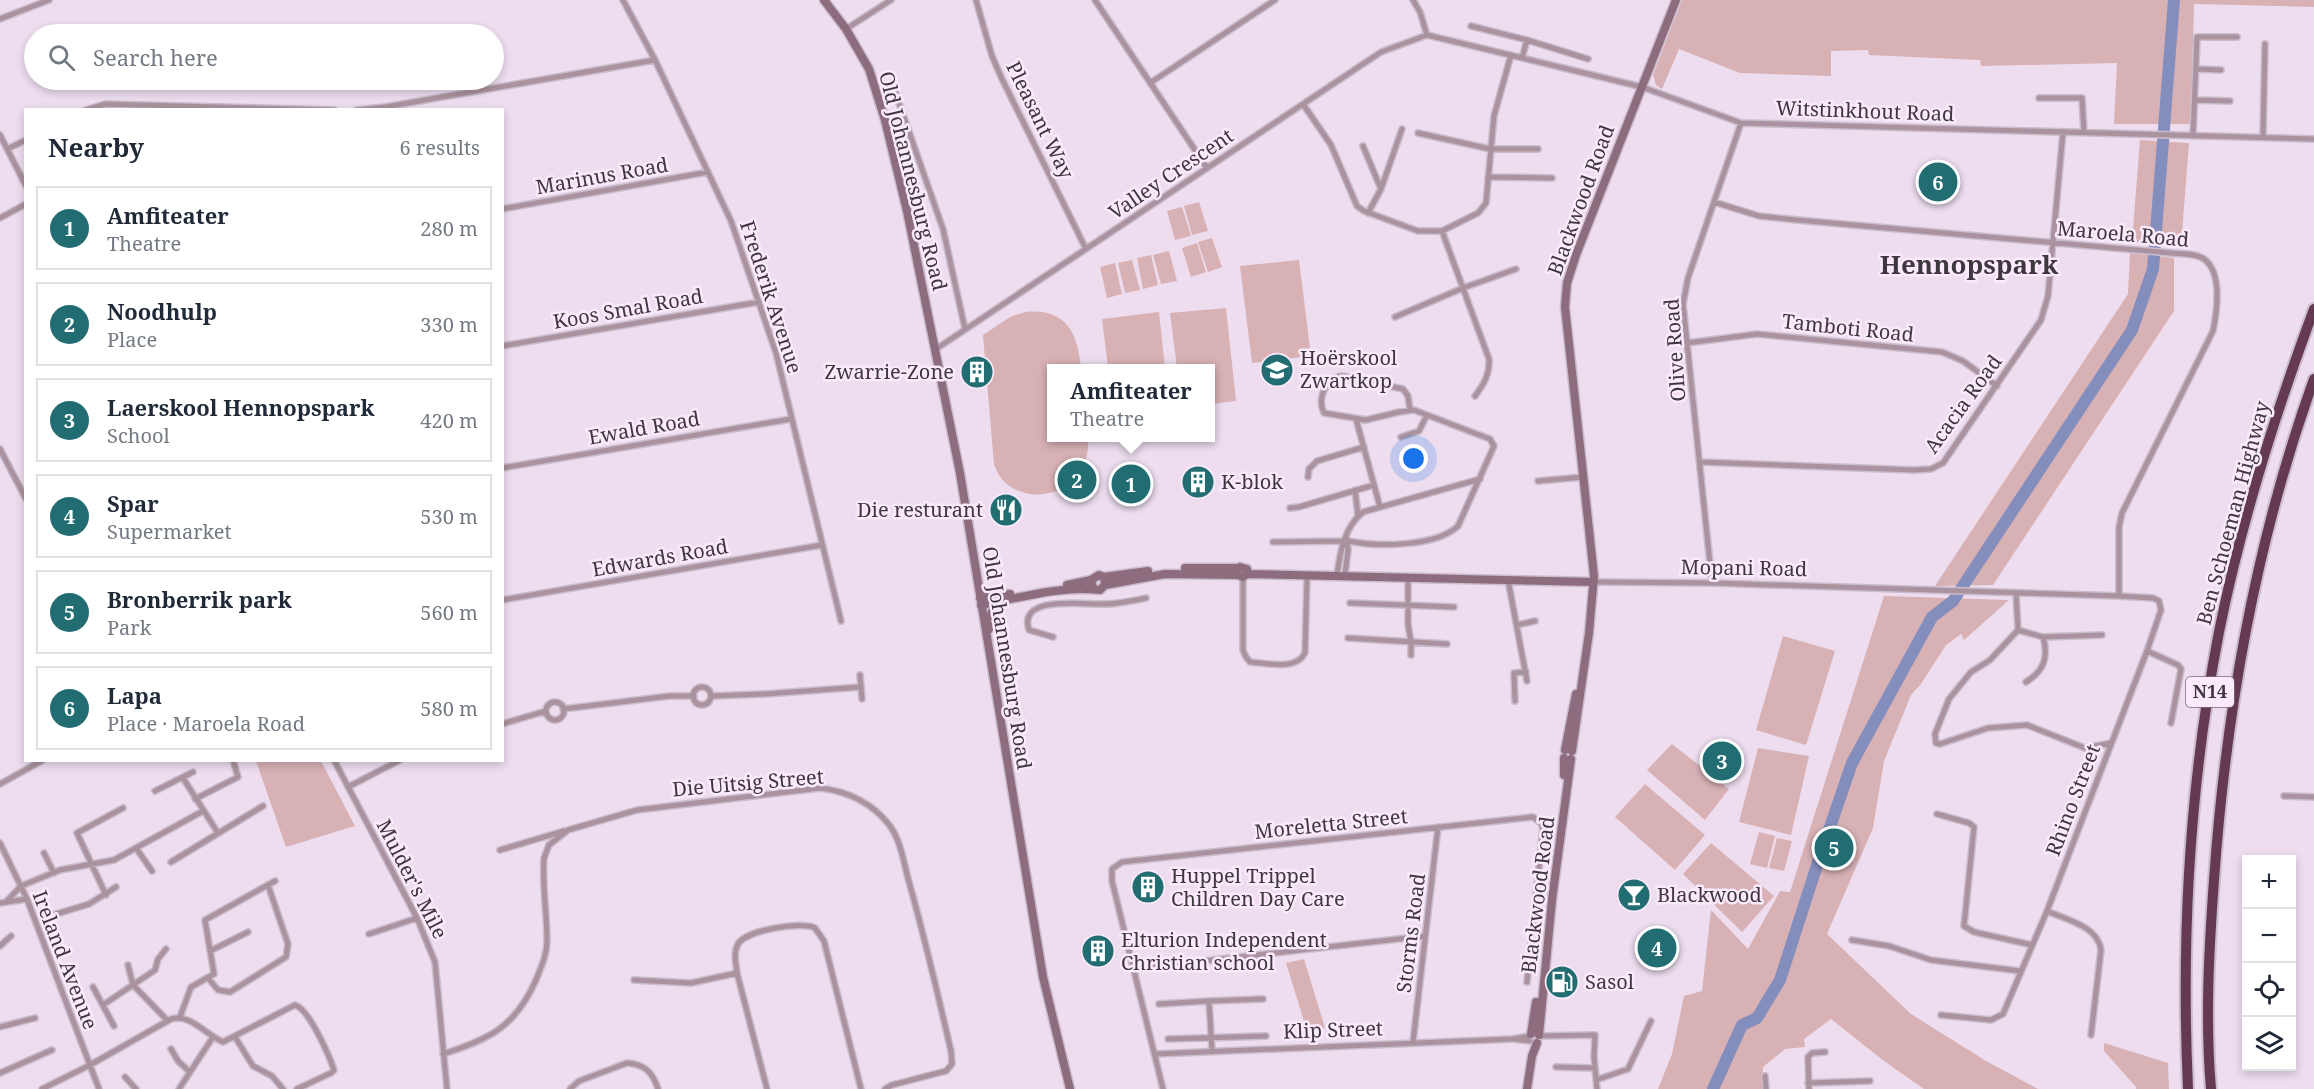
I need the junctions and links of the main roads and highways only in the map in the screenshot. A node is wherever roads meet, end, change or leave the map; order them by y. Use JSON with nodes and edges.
{"nodes":[{"id":1,"x":2314,"y":309,"type":"edge"},
{"id":2,"x":2314,"y":379,"type":"edge"},
{"id":3,"x":2188,"y":1089,"type":"edge"},
{"id":4,"x":2211,"y":1089,"type":"edge"}],
"edges":[{"from":1,"to":3,"type":"highway","name":"Ben Schoeman Highway","number":"N14"},
{"from":2,"to":4,"type":"highway","name":"Ben Schoeman Highway","number":"N14"}]}
